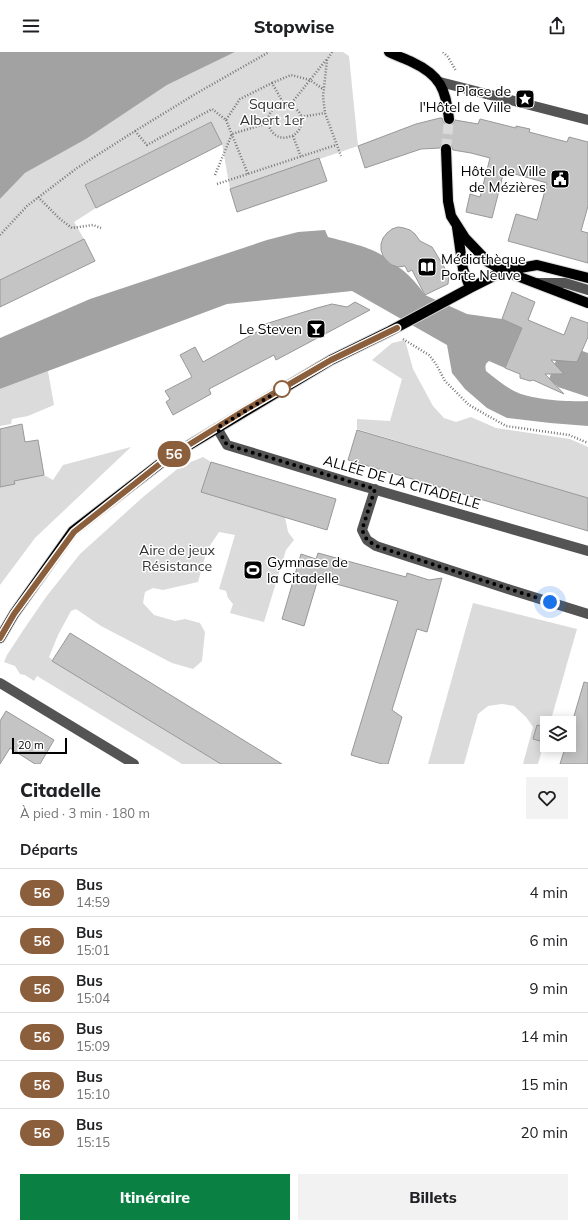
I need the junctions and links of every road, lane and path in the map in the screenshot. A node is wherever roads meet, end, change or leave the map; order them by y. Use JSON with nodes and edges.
{"nodes":[{"id":1,"x":269,"y":52,"type":"edge"},
{"id":2,"x":332,"y":52,"type":"edge"},
{"id":3,"x":443,"y":52,"type":"edge"},
{"id":4,"x":449,"y":52,"type":"edge"},
{"id":5,"x":391,"y":53,"type":"edge"},
{"id":6,"x":327,"y":60,"type":"junction"},
{"id":7,"x":310,"y":80,"type":"junction"},
{"id":8,"x":440,"y":82,"type":"junction"},
{"id":9,"x":272,"y":83,"type":"junction"},
{"id":10,"x":323,"y":89,"type":"junction"},
{"id":11,"x":284,"y":104,"type":"junction"},
{"id":12,"x":290,"y":105,"type":"junction"},
{"id":13,"x":325,"y":114,"type":"junction"},
{"id":14,"x":301,"y":117,"type":"junction"},
{"id":15,"x":449,"y":118,"type":"tunnel mouth"},
{"id":16,"x":226,"y":120,"type":"junction"},
{"id":17,"x":588,"y":120,"type":"edge"},
{"id":18,"x":268,"y":123,"type":"junction"},
{"id":19,"x":134,"y":131,"type":"junction"},
{"id":20,"x":232,"y":134,"type":"junction"},
{"id":21,"x":293,"y":136,"type":"junction"},
{"id":22,"x":336,"y":145,"type":"junction"},
{"id":23,"x":446,"y":149,"type":"tunnel mouth"},
{"id":24,"x":301,"y":156,"type":"junction"},
{"id":25,"x":341,"y":156,"type":"dead end"},
{"id":26,"x":248,"y":174,"type":"junction"},
{"id":27,"x":215,"y":175,"type":"dead end"},
{"id":28,"x":217,"y":184,"type":"dead end"},
{"id":29,"x":38,"y":197,"type":"junction"},
{"id":30,"x":456,"y":225,"type":"junction"},
{"id":31,"x":101,"y":228,"type":"dead end"},
{"id":32,"x":0,"y":235,"type":"edge"},
{"id":33,"x":504,"y":271,"type":"junction"},
{"id":34,"x":588,"y":278,"type":"edge"},
{"id":35,"x":534,"y":283,"type":"junction"},
{"id":36,"x":470,"y":288,"type":"junction"},
{"id":37,"x":588,"y":290,"type":"edge"},
{"id":38,"x":588,"y":303,"type":"edge"},
{"id":39,"x":393,"y":329,"type":"junction"},
{"id":40,"x":217,"y":428,"type":"junction"},
{"id":41,"x":588,"y":443,"type":"edge"},
{"id":42,"x":375,"y":489,"type":"junction"},
{"id":43,"x":588,"y":551,"type":"edge"},
{"id":44,"x":588,"y":614,"type":"edge"},
{"id":45,"x":0,"y":638,"type":"edge"},
{"id":46,"x":0,"y":683,"type":"edge"},
{"id":47,"x":134,"y":764,"type":"edge"}],
"edges":[{"from":1,"to":19,"type":"path"},
{"from":2,"to":6,"type":"path"},
{"from":3,"to":4,"type":"path"},
{"from":5,"to":8,"type":"main road"},
{"from":6,"to":7,"type":"path"},
{"from":6,"to":10,"type":"path"},
{"from":7,"to":9,"type":"path"},
{"from":7,"to":10,"type":"path"},
{"from":7,"to":12,"type":"path"},
{"from":8,"to":15,"type":"main road"},
{"from":8,"to":17,"type":"street"},
{"from":9,"to":11,"type":"path"},
{"from":9,"to":16,"type":"path"},
{"from":10,"to":13,"type":"path"},
{"from":11,"to":12,"type":"path"},
{"from":11,"to":18,"type":"path"},
{"from":12,"to":14,"type":"path"},
{"from":13,"to":14,"type":"path"},
{"from":13,"to":22,"type":"path"},
{"from":14,"to":21,"type":"path"},
{"from":16,"to":19,"type":"path"},
{"from":16,"to":20,"type":"path"},
{"from":18,"to":20,"type":"path"},
{"from":18,"to":21,"type":"path"},
{"from":19,"to":29,"type":"path"},
{"from":20,"to":26,"type":"path"},
{"from":20,"to":27,"type":"path"},
{"from":21,"to":24,"type":"path"},
{"from":22,"to":24,"type":"path"},
{"from":22,"to":25,"type":"path"},
{"from":23,"to":30,"type":"main road"},
{"from":24,"to":26,"type":"path"},
{"from":26,"to":28,"type":"path"},
{"from":29,"to":31,"type":"path"},
{"from":29,"to":32,"type":"path"},
{"from":30,"to":33,"type":"main road"},
{"from":30,"to":36,"type":"main road"},
{"from":33,"to":34,"type":"main road"},
{"from":33,"to":35,"type":"main road"},
{"from":33,"to":36,"type":"main road"},
{"from":35,"to":37,"type":"street"},
{"from":35,"to":38,"type":"main road"},
{"from":36,"to":39,"type":"main road"},
{"from":39,"to":40,"type":"main road"},
{"from":39,"to":41,"type":"path"},
{"from":40,"to":42,"type":"street","name":"ALLÉE DE LA CITADELLE"},
{"from":40,"to":45,"type":"main road"},
{"from":42,"to":43,"type":"street","name":"ALLÉE DE LA CITADELLE"},
{"from":42,"to":44,"type":"street"},
{"from":46,"to":47,"type":"street"}]}
